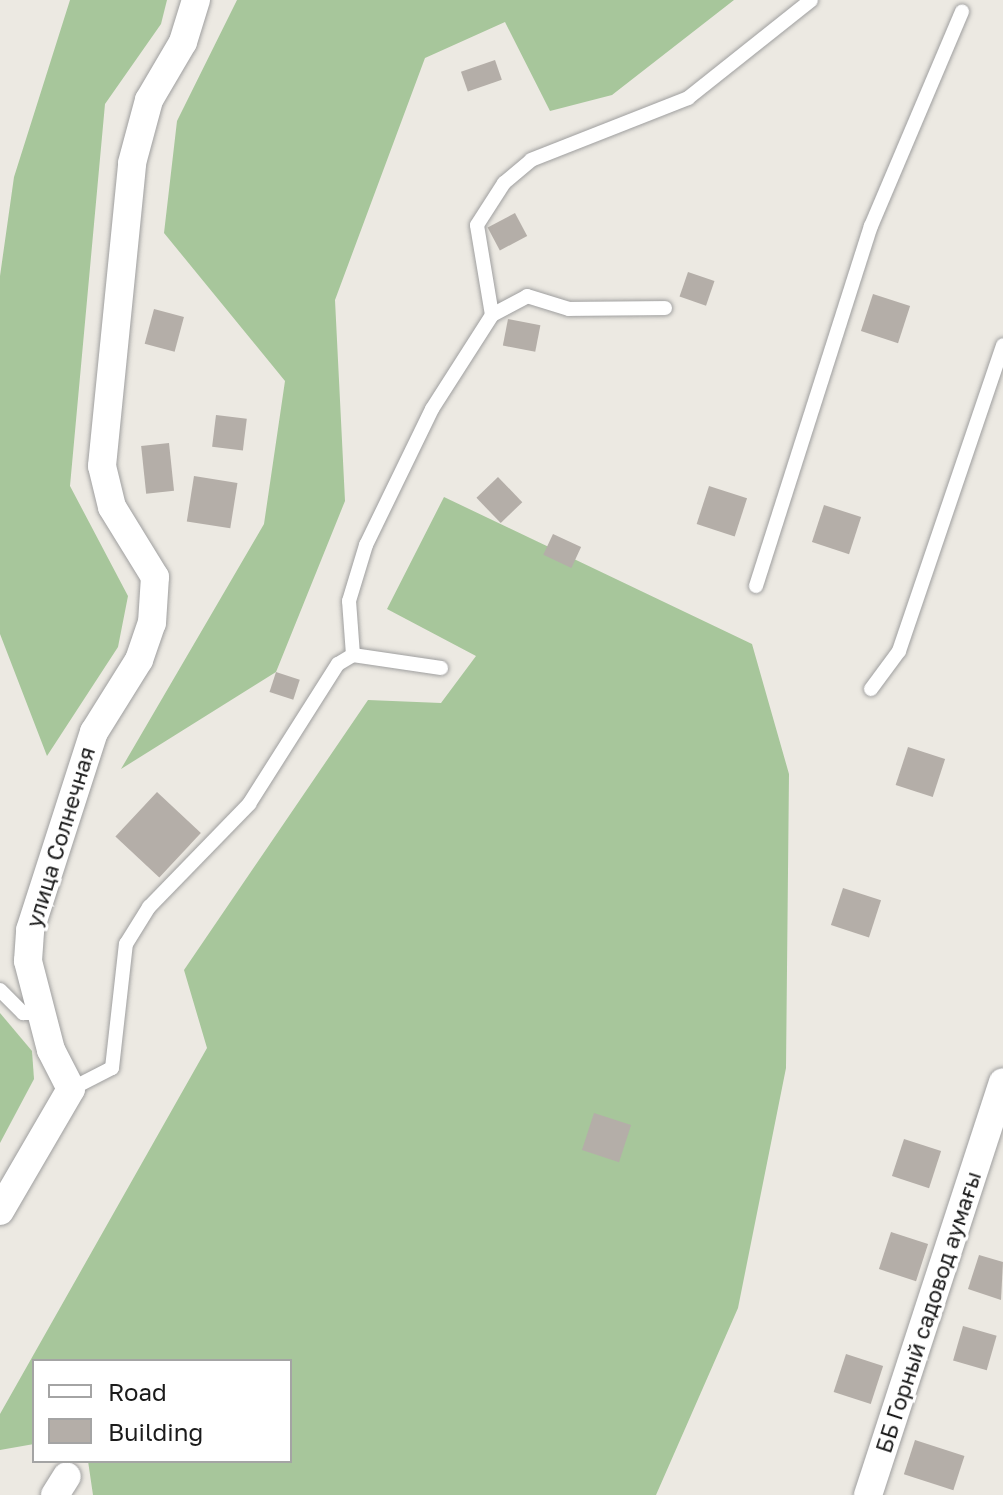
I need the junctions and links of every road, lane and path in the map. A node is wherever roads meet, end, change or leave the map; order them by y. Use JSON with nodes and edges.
{"nodes":[{"id":1,"x":196,"y":0,"type":"edge"},
{"id":2,"x":811,"y":0,"type":"edge"},
{"id":3,"x":962,"y":12,"type":"dead end"},
{"id":4,"x":665,"y":308,"type":"dead end"},
{"id":5,"x":492,"y":315,"type":"junction"},
{"id":6,"x":1003,"y":345,"type":"edge"},
{"id":7,"x":756,"y":586,"type":"dead end"},
{"id":8,"x":353,"y":655,"type":"junction"},
{"id":9,"x":441,"y":668,"type":"dead end"},
{"id":10,"x":871,"y":689,"type":"dead end"},
{"id":11,"x":0,"y":990,"type":"edge"},
{"id":12,"x":42,"y":1013,"type":"junction"},
{"id":13,"x":1003,"y":1083,"type":"edge"},
{"id":14,"x":71,"y":1089,"type":"junction"},
{"id":15,"x":0,"y":1211,"type":"edge"},
{"id":16,"x":868,"y":1495,"type":"edge"}],
"edges":[{"from":1,"to":12,"type":"street","name":"улица Солнечная"},
{"from":2,"to":5,"type":"lane"},
{"from":3,"to":7,"type":"lane"},
{"from":4,"to":5,"type":"lane"},
{"from":5,"to":8,"type":"lane"},
{"from":6,"to":10,"type":"lane"},
{"from":8,"to":9,"type":"lane"},
{"from":8,"to":14,"type":"lane"},
{"from":11,"to":12,"type":"lane"},
{"from":12,"to":14,"type":"street","name":"улица Солнечная"},
{"from":13,"to":16,"type":"street","name":"ББ Горный садовод аумағы"},
{"from":14,"to":15,"type":"street"}]}
